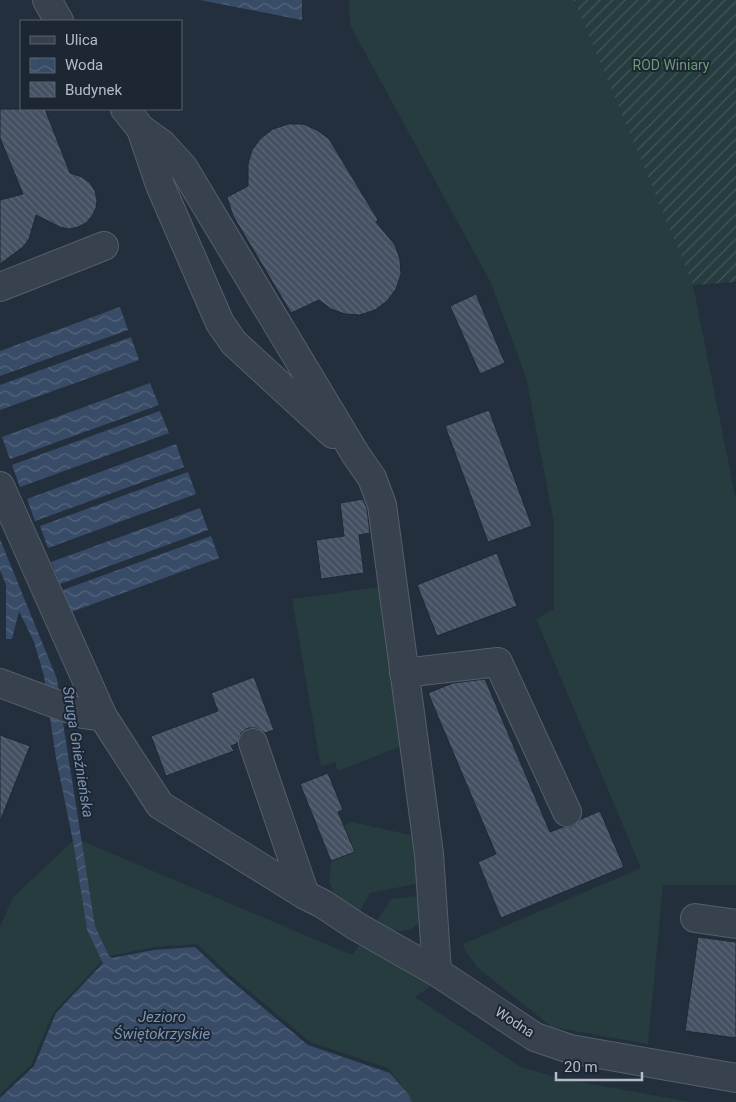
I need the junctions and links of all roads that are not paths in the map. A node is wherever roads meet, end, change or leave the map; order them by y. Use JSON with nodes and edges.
{"nodes":[{"id":1,"x":47,"y":0,"type":"edge"},
{"id":2,"x":58,"y":20,"type":"edge"},
{"id":3,"x":133,"y":119,"type":"edge"},
{"id":4,"x":104,"y":246,"type":"dead end"},
{"id":5,"x":0,"y":288,"type":"edge"},
{"id":6,"x":356,"y":455,"type":"junction"},
{"id":7,"x":0,"y":486,"type":"edge"},
{"id":8,"x":404,"y":673,"type":"junction"},
{"id":9,"x":9,"y":686,"type":"edge"},
{"id":10,"x":93,"y":715,"type":"junction"},
{"id":11,"x":253,"y":743,"type":"dead end"},
{"id":12,"x":567,"y":812,"type":"dead end"},
{"id":13,"x":306,"y":895,"type":"junction"},
{"id":14,"x":695,"y":918,"type":"dead end"},
{"id":15,"x":736,"y":924,"type":"edge"},
{"id":16,"x":437,"y":972,"type":"junction"},
{"id":17,"x":736,"y":1078,"type":"edge"}],
"edges":[{"from":1,"to":2,"type":"street"},
{"from":3,"to":6,"type":"street"},
{"from":3,"to":6,"type":"street"},
{"from":4,"to":5,"type":"street"},
{"from":6,"to":8,"type":"street"},
{"from":7,"to":10,"type":"street","name":"Wodna"},
{"from":8,"to":12,"type":"street"},
{"from":8,"to":16,"type":"street"},
{"from":9,"to":10,"type":"street"},
{"from":10,"to":13,"type":"street","name":"Wodna"},
{"from":11,"to":13,"type":"street"},
{"from":13,"to":16,"type":"street","name":"Wodna"},
{"from":14,"to":15,"type":"street"},
{"from":16,"to":17,"type":"street","name":"Wodna"}]}
